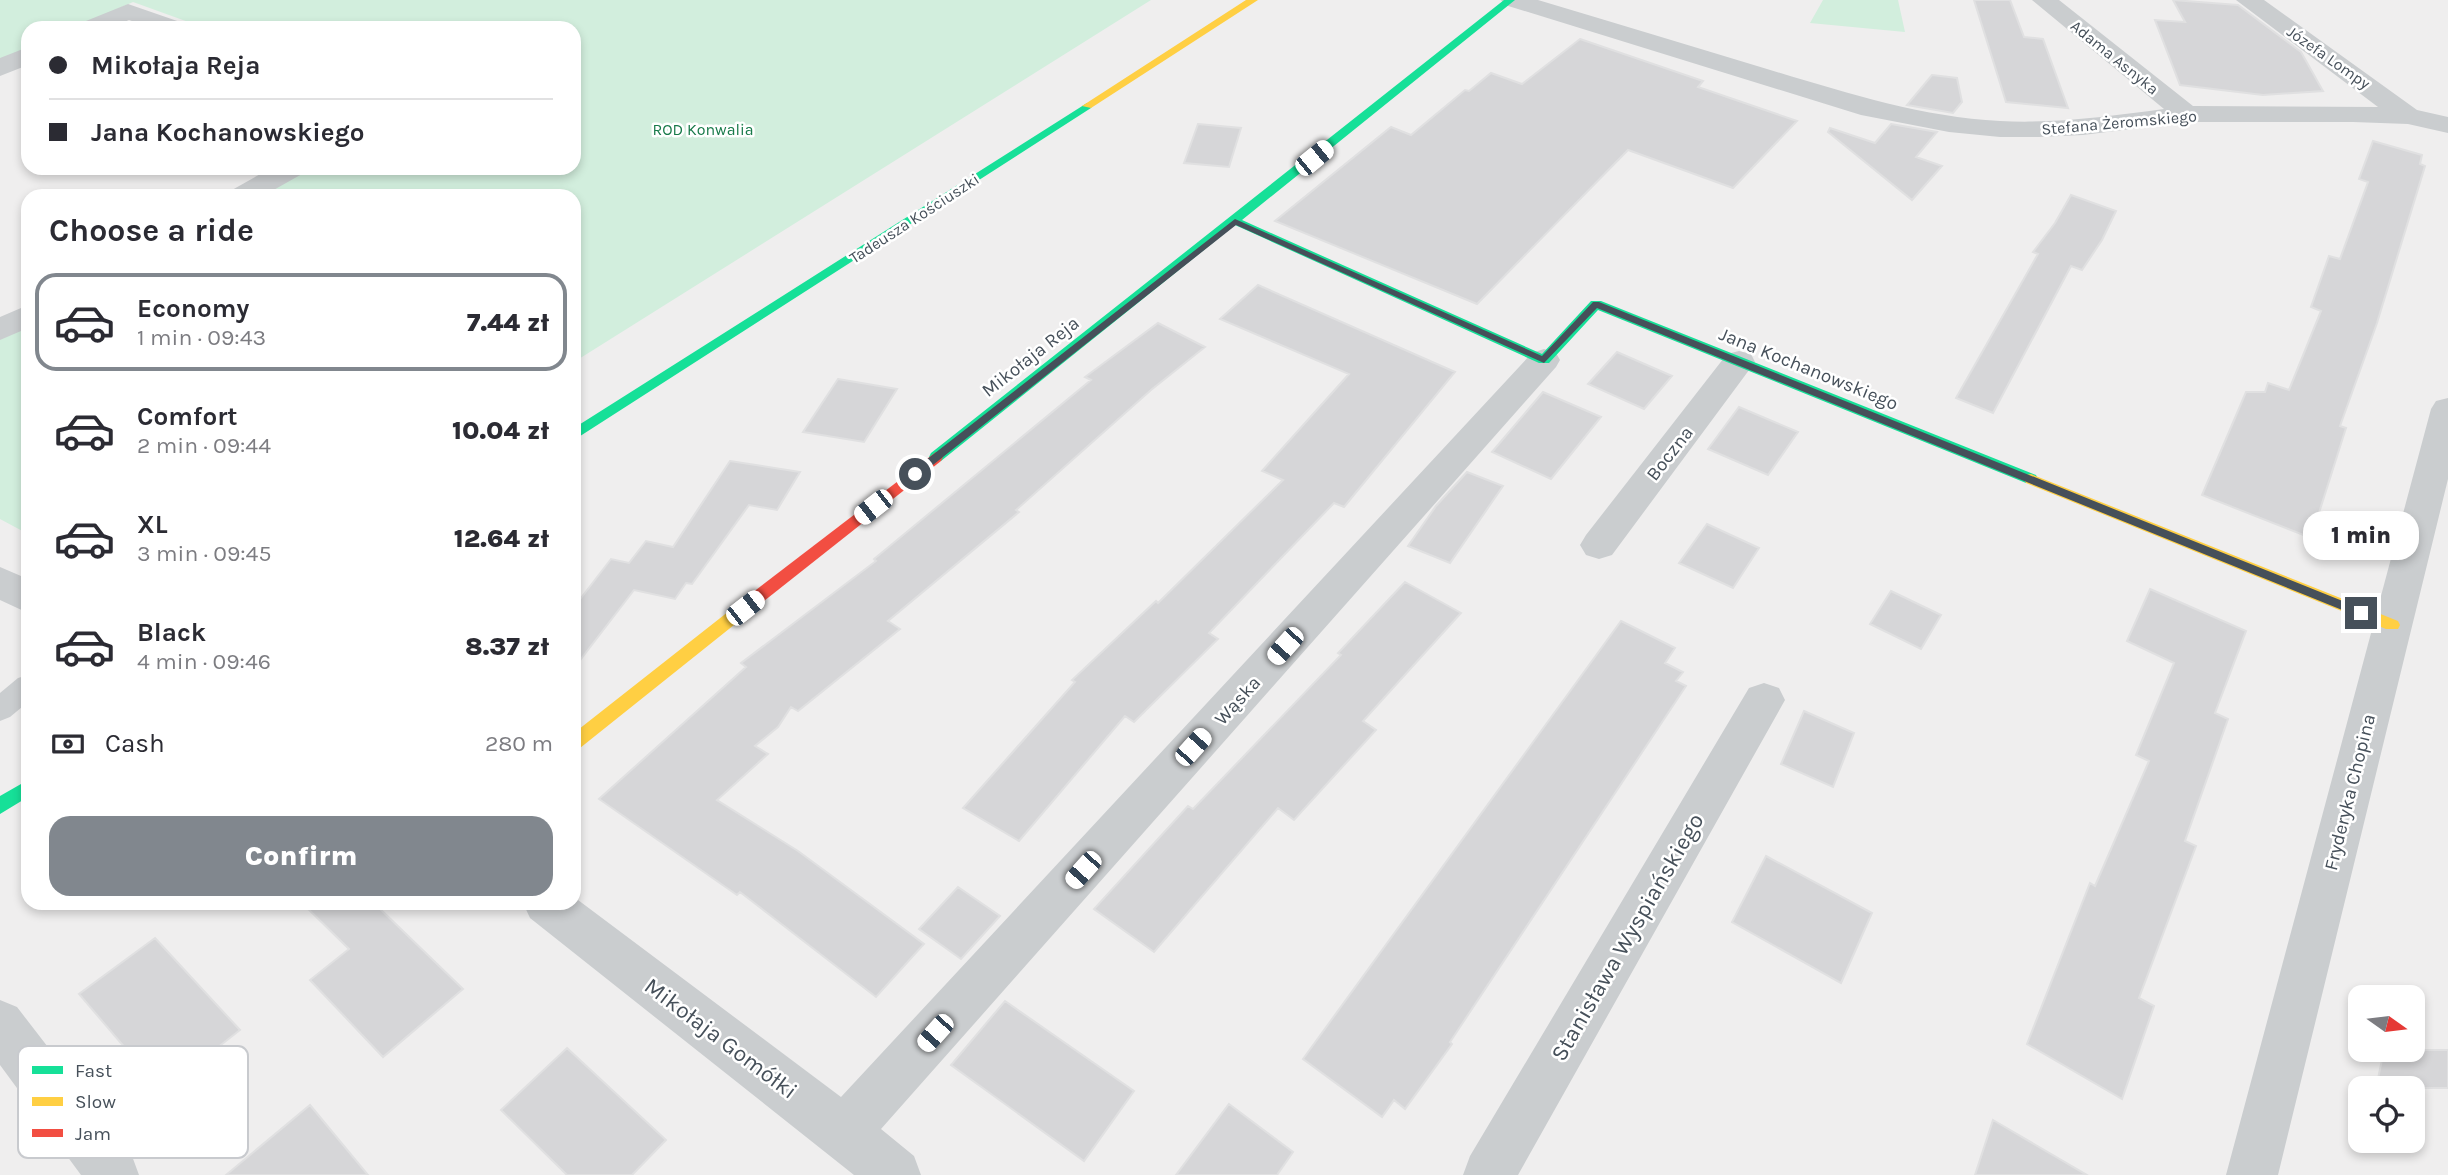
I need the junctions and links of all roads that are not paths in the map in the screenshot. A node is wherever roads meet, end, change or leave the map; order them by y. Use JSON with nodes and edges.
{"nodes":[{"id":1,"x":1254,"y":0,"type":"edge"},
{"id":2,"x":1511,"y":0,"type":"edge"},
{"id":3,"x":2044,"y":0,"type":"edge"},
{"id":4,"x":2248,"y":0,"type":"edge"},
{"id":5,"x":106,"y":21,"type":"edge"},
{"id":6,"x":155,"y":21,"type":"edge"},
{"id":7,"x":21,"y":58,"type":"edge"},
{"id":8,"x":0,"y":68,"type":"edge"},
{"id":9,"x":2187,"y":114,"type":"junction"},
{"id":10,"x":2408,"y":116,"type":"junction"},
{"id":11,"x":2448,"y":125,"type":"edge"},
{"id":12,"x":280,"y":175,"type":"edge"},
{"id":13,"x":254,"y":189,"type":"edge"},
{"id":14,"x":1235,"y":221,"type":"junction"},
{"id":15,"x":21,"y":319,"type":"edge"},
{"id":16,"x":0,"y":330,"type":"edge"},
{"id":17,"x":1544,"y":360,"type":"junction"},
{"id":18,"x":1739,"y":362,"type":"junction"},
{"id":19,"x":2448,"y":409,"type":"edge"},
{"id":20,"x":581,"y":431,"type":"edge"},
{"id":21,"x":1599,"y":545,"type":"dead end"},
{"id":22,"x":0,"y":581,"type":"edge"},
{"id":23,"x":21,"y":594,"type":"edge"},
{"id":24,"x":2392,"y":625,"type":"junction"},
{"id":25,"x":21,"y":692,"type":"edge"},
{"id":26,"x":1764,"y":699,"type":"dead end"},
{"id":27,"x":0,"y":709,"type":"edge"},
{"id":28,"x":581,"y":737,"type":"edge"},
{"id":29,"x":554,"y":910,"type":"edge"},
{"id":30,"x":0,"y":1024,"type":"edge"},
{"id":31,"x":18,"y":1048,"type":"edge"},
{"id":32,"x":844,"y":1132,"type":"junction"},
{"id":33,"x":100,"y":1158,"type":"edge"},
{"id":34,"x":113,"y":1175,"type":"edge"},
{"id":35,"x":895,"y":1175,"type":"edge"},
{"id":36,"x":1489,"y":1175,"type":"edge"},
{"id":37,"x":2252,"y":1175,"type":"edge"}],
"edges":[{"from":1,"to":20,"type":"street","name":"Tadeusza Kościuszki"},
{"from":2,"to":9,"type":"street","name":"Stefana Żeromskiego"},
{"from":2,"to":14,"type":"street","name":"Mikołaja Reja"},
{"from":3,"to":9,"type":"street","name":"Adama Asnyka"},
{"from":4,"to":10,"type":"street","name":"Józefa Lompy"},
{"from":5,"to":6,"type":"street"},
{"from":7,"to":8,"type":"street"},
{"from":9,"to":10,"type":"street","name":"Stefana Żeromskiego"},
{"from":10,"to":11,"type":"street","name":"Stefana Żeromskiego"},
{"from":12,"to":13,"type":"street"},
{"from":14,"to":17,"type":"street"},
{"from":14,"to":28,"type":"street","name":"Mikołaja Reja"},
{"from":15,"to":16,"type":"street"},
{"from":17,"to":18,"type":"street","name":"Jana Kochanowskiego"},
{"from":17,"to":32,"type":"street","name":"Wąska"},
{"from":18,"to":21,"type":"street","name":"Boczna"},
{"from":18,"to":24,"type":"street","name":"Jana Kochanowskiego"},
{"from":19,"to":24,"type":"street","name":"Fryderyka Chopina"},
{"from":22,"to":23,"type":"street"},
{"from":24,"to":37,"type":"street","name":"Fryderyka Chopina"},
{"from":25,"to":27,"type":"lane"},
{"from":26,"to":36,"type":"street","name":"Stanisława Wyspiańskiego"},
{"from":29,"to":32,"type":"street","name":"Mikołaja Gomółki"},
{"from":30,"to":31,"type":"street"},
{"from":32,"to":35,"type":"street","name":"Mikołaja Gomółki"},
{"from":33,"to":34,"type":"street"}]}
